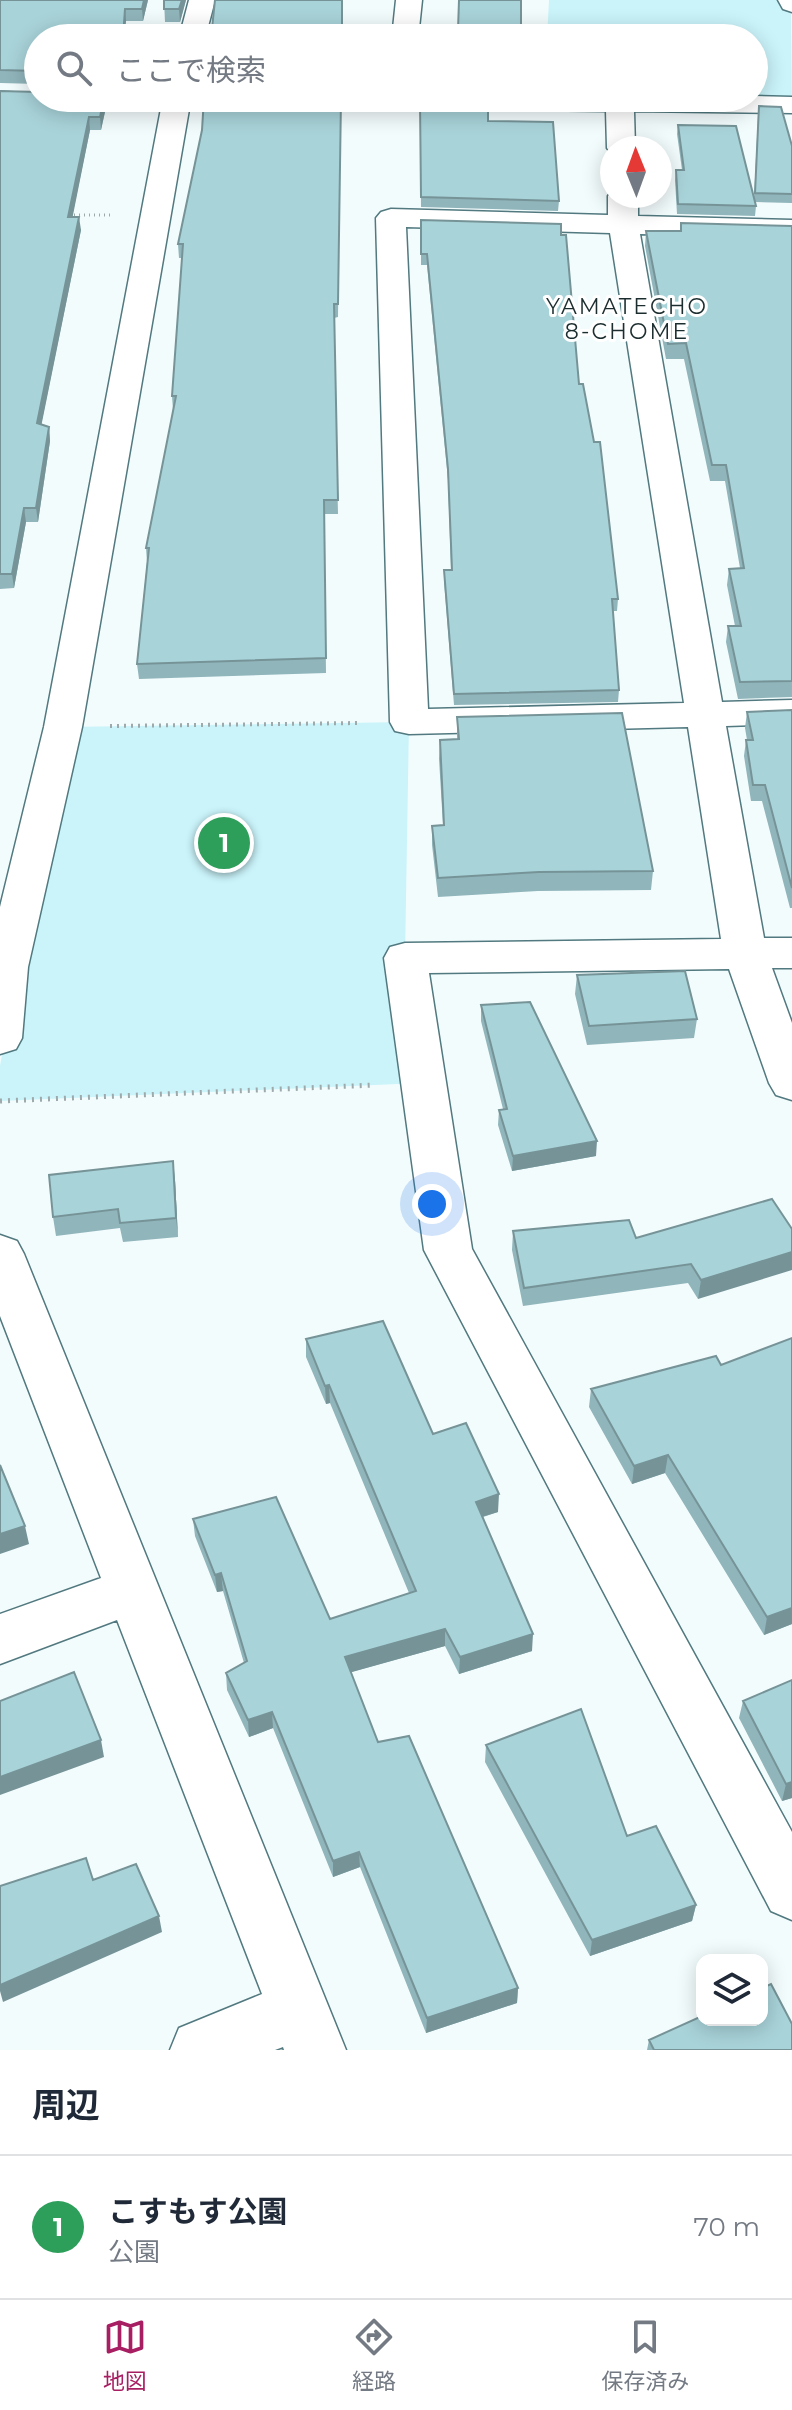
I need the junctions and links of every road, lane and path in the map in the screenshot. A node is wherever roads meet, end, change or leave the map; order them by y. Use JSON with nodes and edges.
{"nodes":[{"id":1,"x":202,"y":0,"type":"edge"},
{"id":2,"x":409,"y":0,"type":"edge"},
{"id":3,"x":196,"y":24,"type":"edge"},
{"id":4,"x":406,"y":24,"type":"edge"},
{"id":5,"x":768,"y":105,"type":"edge"},
{"id":6,"x":792,"y":105,"type":"edge"},
{"id":7,"x":174,"y":112,"type":"edge"},
{"id":8,"x":620,"y":112,"type":"edge"},
{"id":9,"x":621,"y":136,"type":"edge"},
{"id":10,"x":623,"y":210,"type":"edge"},
{"id":11,"x":792,"y":229,"type":"edge"},
{"id":12,"x":792,"y":712,"type":"edge"},
{"id":13,"x":705,"y":715,"type":"junction"},
{"id":14,"x":409,"y":722,"type":"junction"},
{"id":15,"x":63,"y":727,"type":"junction"},
{"id":16,"x":792,"y":953,"type":"edge"},
{"id":17,"x":745,"y":954,"type":"junction"},
{"id":18,"x":4,"y":967,"type":"edge"},
{"id":19,"x":0,"y":1038,"type":"edge"},
{"id":20,"x":421,"y":1083,"type":"junction"},
{"id":21,"x":792,"y":1083,"type":"edge"},
{"id":22,"x":0,"y":1101,"type":"edge"},
{"id":23,"x":0,"y":1254,"type":"edge"},
{"id":24,"x":133,"y":1590,"type":"junction"},
{"id":25,"x":0,"y":1639,"type":"edge"},
{"id":26,"x":792,"y":1891,"type":"edge"},
{"id":27,"x":307,"y":2030,"type":"edge"},
{"id":28,"x":201,"y":2050,"type":"edge"}],
"edges":[{"from":1,"to":3,"type":"street"},
{"from":2,"to":4,"type":"street"},
{"from":5,"to":6,"type":"street"},
{"from":7,"to":15,"type":"street"},
{"from":8,"to":9,"type":"street"},
{"from":10,"to":11,"type":"street"},
{"from":10,"to":13,"type":"street"},
{"from":10,"to":14,"type":"street"},
{"from":12,"to":13,"type":"street"},
{"from":13,"to":14,"type":"street"},
{"from":13,"to":17,"type":"street"},
{"from":14,"to":15,"type":"path"},
{"from":15,"to":18,"type":"street"},
{"from":16,"to":17,"type":"street"},
{"from":17,"to":20,"type":"street"},
{"from":17,"to":21,"type":"street"},
{"from":18,"to":19,"type":"street"},
{"from":20,"to":22,"type":"path"},
{"from":20,"to":26,"type":"street"},
{"from":23,"to":24,"type":"street"},
{"from":24,"to":25,"type":"street"},
{"from":24,"to":27,"type":"street"},
{"from":27,"to":28,"type":"street"}]}
